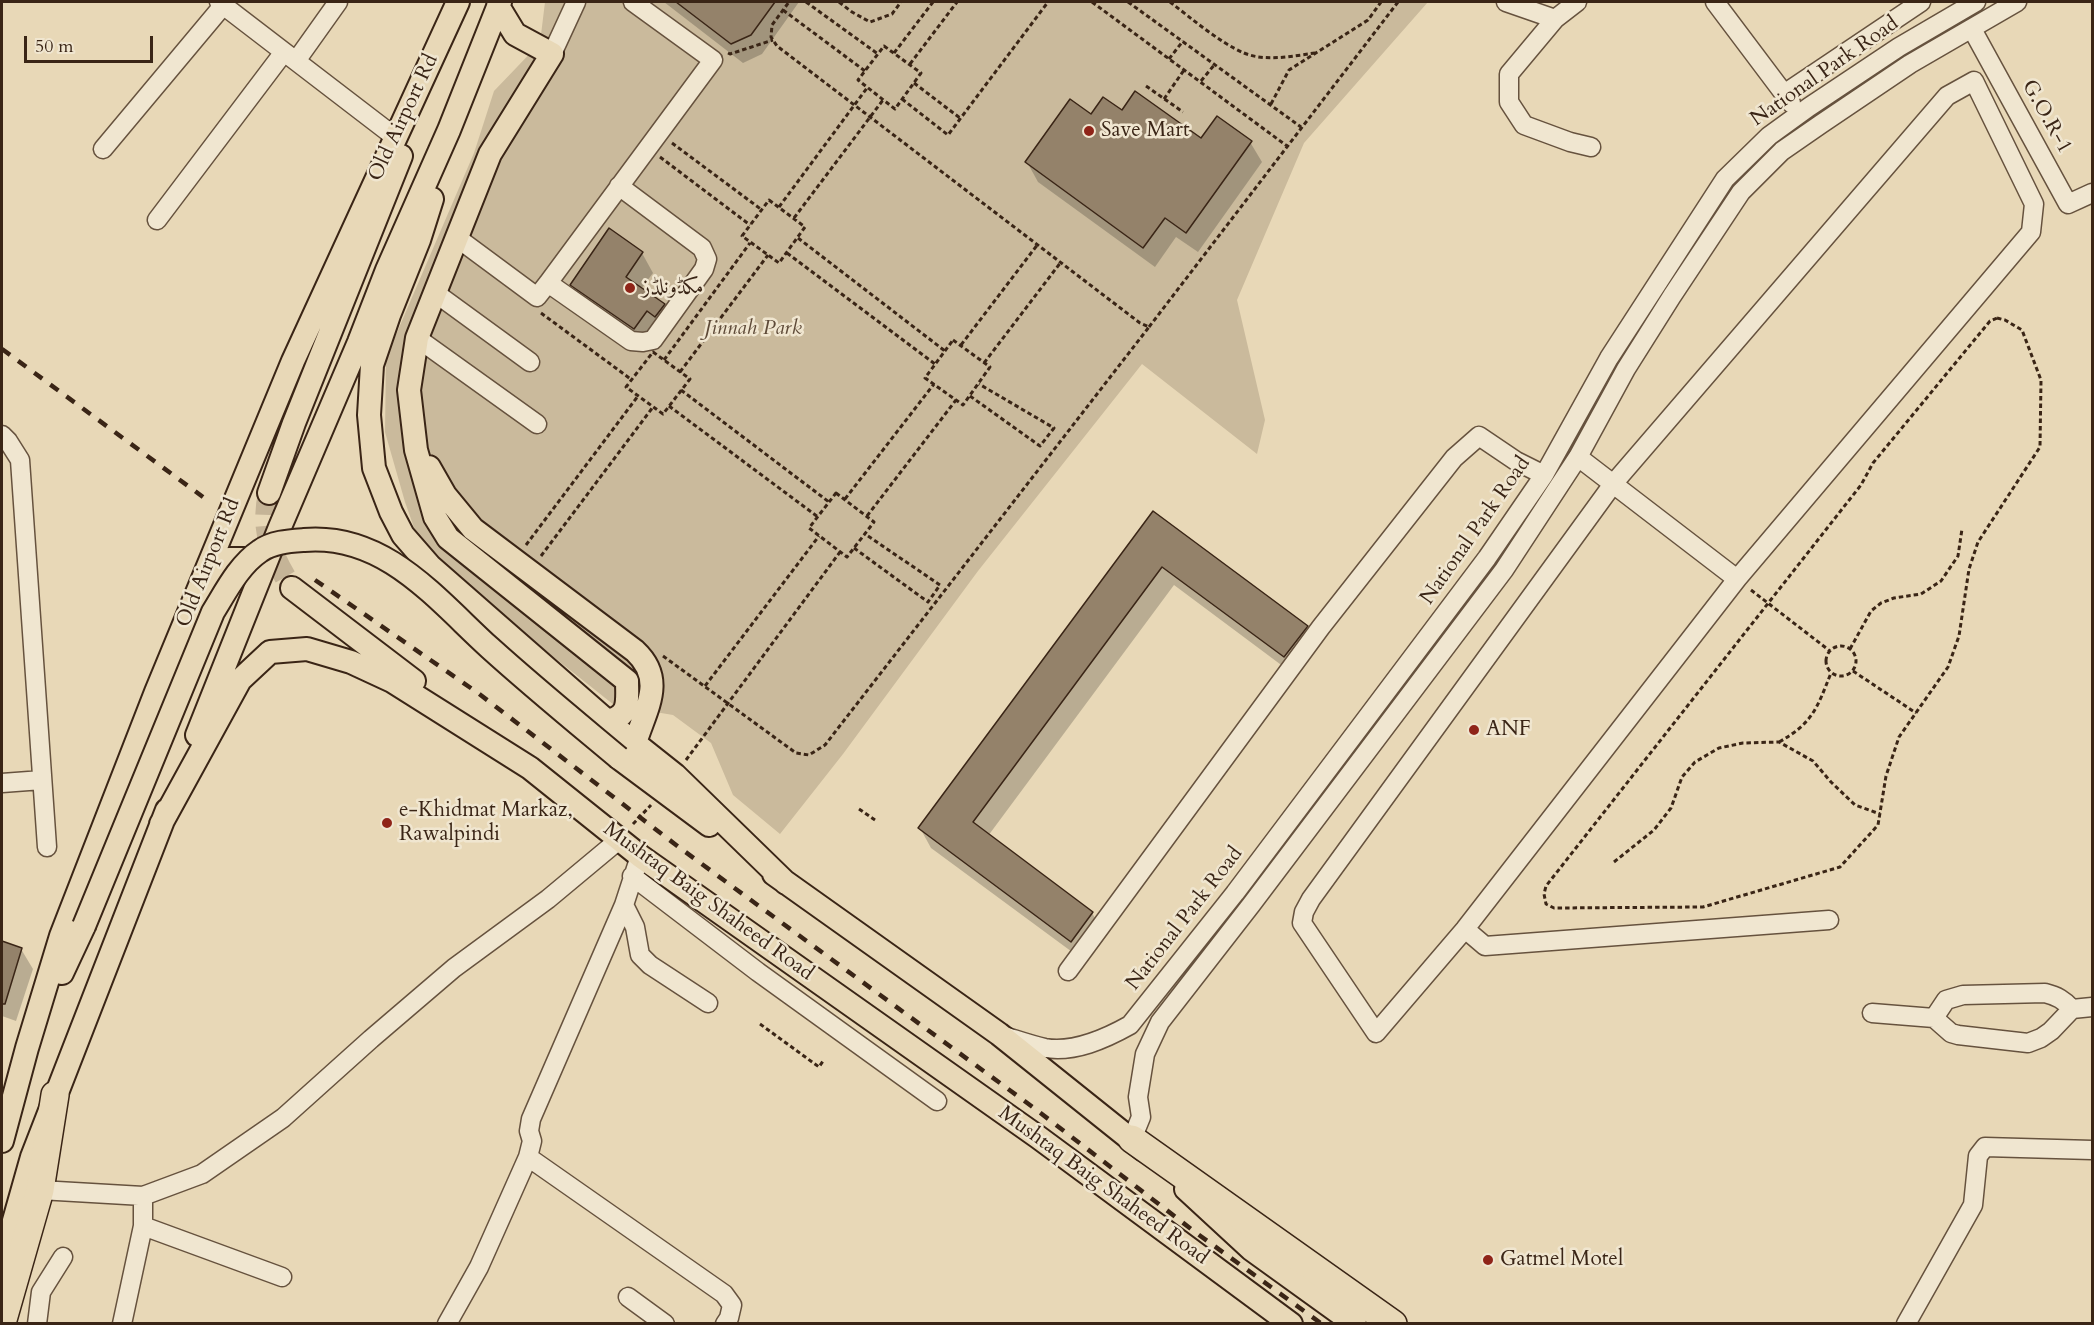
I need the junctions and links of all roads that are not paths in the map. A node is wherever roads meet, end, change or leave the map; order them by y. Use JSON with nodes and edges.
{"nodes":[{"id":1,"x":338,"y":2,"type":"edge"},
{"id":2,"x":459,"y":2,"type":"edge"},
{"id":3,"x":576,"y":2,"type":"edge"},
{"id":4,"x":633,"y":2,"type":"edge"},
{"id":5,"x":1506,"y":2,"type":"edge"},
{"id":6,"x":1577,"y":2,"type":"edge"},
{"id":7,"x":1715,"y":2,"type":"edge"},
{"id":8,"x":1921,"y":2,"type":"edge"},
{"id":9,"x":1976,"y":2,"type":"edge"},
{"id":10,"x":2017,"y":2,"type":"edge"},
{"id":11,"x":223,"y":3,"type":"edge"},
{"id":12,"x":499,"y":4,"type":"edge"},
{"id":13,"x":1556,"y":19,"type":"junction"},
{"id":14,"x":1972,"y":29,"type":"junction"},
{"id":15,"x":552,"y":54,"type":"junction"},
{"id":16,"x":290,"y":57,"type":"junction"},
{"id":17,"x":1784,"y":94,"type":"junction"},
{"id":18,"x":1800,"y":114,"type":"junction"},
{"id":19,"x":449,"y":130,"type":"junction"},
{"id":20,"x":395,"y":137,"type":"junction"},
{"id":21,"x":1591,"y":147,"type":"dead end"},
{"id":22,"x":103,"y":149,"type":"dead end"},
{"id":23,"x":619,"y":186,"type":"junction"},
{"id":24,"x":2092,"y":193,"type":"edge"},
{"id":25,"x":157,"y":220,"type":"dead end"},
{"id":26,"x":456,"y":237,"type":"junction"},
{"id":27,"x":548,"y":283,"type":"junction"},
{"id":28,"x":434,"y":292,"type":"junction"},
{"id":29,"x":417,"y":338,"type":"junction"},
{"id":30,"x":530,"y":362,"type":"dead end"},
{"id":31,"x":409,"y":390,"type":"junction"},
{"id":32,"x":537,"y":424,"type":"dead end"},
{"id":33,"x":2,"y":435,"type":"edge"},
{"id":34,"x":1578,"y":457,"type":"junction"},
{"id":35,"x":1544,"y":475,"type":"junction"},
{"id":36,"x":1613,"y":484,"type":"junction"},
{"id":37,"x":269,"y":493,"type":"tunnel mouth"},
{"id":38,"x":1737,"y":579,"type":"junction"},
{"id":39,"x":292,"y":588,"type":"tunnel mouth"},
{"id":40,"x":183,"y":625,"type":"junction"},
{"id":41,"x":236,"y":636,"type":"junction"},
{"id":42,"x":607,"y":721,"type":"junction"},
{"id":43,"x":627,"y":750,"type":"junction"},
{"id":44,"x":530,"y":768,"type":"junction"},
{"id":45,"x":42,"y":780,"type":"junction"},
{"id":46,"x":2,"y":783,"type":"edge"},
{"id":47,"x":161,"y":824,"type":"junction"},
{"id":48,"x":620,"y":839,"type":"junction"},
{"id":49,"x":47,"y":847,"type":"dead end"},
{"id":50,"x":636,"y":866,"type":"junction"},
{"id":51,"x":624,"y":904,"type":"junction"},
{"id":52,"x":1829,"y":920,"type":"dead end"},
{"id":53,"x":1464,"y":929,"type":"junction"},
{"id":54,"x":1068,"y":971,"type":"dead end"},
{"id":55,"x":708,"y":1003,"type":"dead end"},
{"id":56,"x":2092,"y":1007,"type":"edge"},
{"id":57,"x":2072,"y":1009,"type":"junction"},
{"id":58,"x":1872,"y":1013,"type":"dead end"},
{"id":59,"x":1934,"y":1018,"type":"junction"},
{"id":60,"x":999,"y":1034,"type":"junction"},
{"id":61,"x":27,"y":1048,"type":"junction"},
{"id":62,"x":55,"y":1095,"type":"junction"},
{"id":63,"x":937,"y":1101,"type":"dead end"},
{"id":64,"x":1132,"y":1139,"type":"junction"},
{"id":65,"x":2,"y":1141,"type":"edge"},
{"id":66,"x":2092,"y":1150,"type":"edge"},
{"id":67,"x":528,"y":1157,"type":"junction"},
{"id":68,"x":40,"y":1190,"type":"junction"},
{"id":69,"x":143,"y":1196,"type":"junction"},
{"id":70,"x":143,"y":1226,"type":"junction"},
{"id":71,"x":63,"y":1257,"type":"dead end"},
{"id":72,"x":2,"y":1263,"type":"edge"},
{"id":73,"x":282,"y":1277,"type":"dead end"},
{"id":74,"x":628,"y":1297,"type":"dead end"},
{"id":75,"x":2,"y":1323,"type":"edge"},
{"id":76,"x":37,"y":1323,"type":"edge"},
{"id":77,"x":122,"y":1323,"type":"edge"},
{"id":78,"x":447,"y":1323,"type":"edge"},
{"id":79,"x":665,"y":1323,"type":"edge"},
{"id":80,"x":725,"y":1323,"type":"edge"},
{"id":81,"x":1291,"y":1323,"type":"edge"},
{"id":82,"x":1355,"y":1323,"type":"edge"},
{"id":83,"x":1393,"y":1323,"type":"edge"},
{"id":84,"x":1906,"y":1323,"type":"edge"}],
"edges":[{"from":1,"to":16,"type":"street"},
{"from":2,"to":20,"type":"main road","name":"Old Airport Rd"},
{"from":2,"to":37,"type":"main road"},
{"from":3,"to":15,"type":"street"},
{"from":4,"to":23,"type":"street"},
{"from":5,"to":13,"type":"street"},
{"from":6,"to":13,"type":"street"},
{"from":7,"to":17,"type":"street"},
{"from":8,"to":17,"type":"street"},
{"from":9,"to":18,"type":"street","name":"National Park Road"},
{"from":10,"to":14,"type":"street","name":"National Park Road"},
{"from":11,"to":16,"type":"street"},
{"from":11,"to":22,"type":"street"},
{"from":12,"to":15,"type":"main road"},
{"from":12,"to":19,"type":"main road","name":"Old Airport Rd"},
{"from":13,"to":21,"type":"street"},
{"from":14,"to":24,"type":"street","name":"G.O.R-1"},
{"from":14,"to":34,"type":"street","name":"National Park Road"},
{"from":15,"to":26,"type":"main road"},
{"from":16,"to":20,"type":"street"},
{"from":16,"to":25,"type":"street"},
{"from":17,"to":18,"type":"street"},
{"from":18,"to":35,"type":"street","name":"National Park Road"},
{"from":19,"to":41,"type":"main road","name":"Old Airport Rd"},
{"from":19,"to":42,"type":"main road"},
{"from":20,"to":40,"type":"main road","name":"Old Airport Rd"},
{"from":23,"to":27,"type":"street"},
{"from":23,"to":27,"type":"street"},
{"from":26,"to":27,"type":"street"},
{"from":26,"to":28,"type":"main road"},
{"from":28,"to":29,"type":"main road"},
{"from":28,"to":30,"type":"street"},
{"from":29,"to":31,"type":"main road"},
{"from":29,"to":32,"type":"street"},
{"from":31,"to":42,"type":"main road"},
{"from":31,"to":43,"type":"main road"},
{"from":33,"to":45,"type":"street"},
{"from":34,"to":36,"type":"street"},
{"from":34,"to":64,"type":"street","name":"National Park Road"},
{"from":35,"to":54,"type":"street"},
{"from":35,"to":60,"type":"street","name":"National Park Road"},
{"from":36,"to":38,"type":"street"},
{"from":36,"to":38,"type":"street"},
{"from":36,"to":53,"type":"street"},
{"from":38,"to":53,"type":"street"},
{"from":39,"to":44,"type":"main road"},
{"from":40,"to":41,"type":"main road"},
{"from":40,"to":61,"type":"main road","name":"Old Airport Rd"},
{"from":41,"to":47,"type":"main road","name":"Old Airport Rd"},
{"from":42,"to":43,"type":"main road"},
{"from":43,"to":60,"type":"main road"},
{"from":43,"to":61,"type":"main road","bridge":true},
{"from":44,"to":47,"type":"main road","name":"Mushtaq Baig Shaheed Road"},
{"from":44,"to":48,"type":"main road","name":"Mushtaq Baig Shaheed Road"},
{"from":45,"to":46,"type":"street"},
{"from":45,"to":49,"type":"street"},
{"from":47,"to":62,"type":"main road","name":"Old Airport Rd"},
{"from":48,"to":50,"type":"main road","name":"Mushtaq Baig Shaheed Road"},
{"from":48,"to":69,"type":"street"},
{"from":50,"to":51,"type":"street"},
{"from":50,"to":63,"type":"street"},
{"from":50,"to":81,"type":"main road","name":"Mushtaq Baig Shaheed Road"},
{"from":51,"to":55,"type":"street"},
{"from":51,"to":67,"type":"street"},
{"from":52,"to":53,"type":"street"},
{"from":56,"to":57,"type":"street"},
{"from":57,"to":59,"type":"street"},
{"from":57,"to":59,"type":"street"},
{"from":58,"to":59,"type":"street"},
{"from":60,"to":64,"type":"main road"},
{"from":61,"to":65,"type":"main road","name":"Old Airport Rd"},
{"from":62,"to":68,"type":"highway"},
{"from":62,"to":72,"type":"main road","name":"Old Airport Rd"},
{"from":64,"to":82,"type":"main road"},
{"from":64,"to":83,"type":"highway"},
{"from":66,"to":84,"type":"street"},
{"from":67,"to":78,"type":"street"},
{"from":67,"to":80,"type":"street"},
{"from":68,"to":69,"type":"street"},
{"from":68,"to":75,"type":"highway"},
{"from":69,"to":70,"type":"street"},
{"from":70,"to":73,"type":"street"},
{"from":70,"to":77,"type":"street"},
{"from":71,"to":76,"type":"street"},
{"from":74,"to":79,"type":"street"}]}
